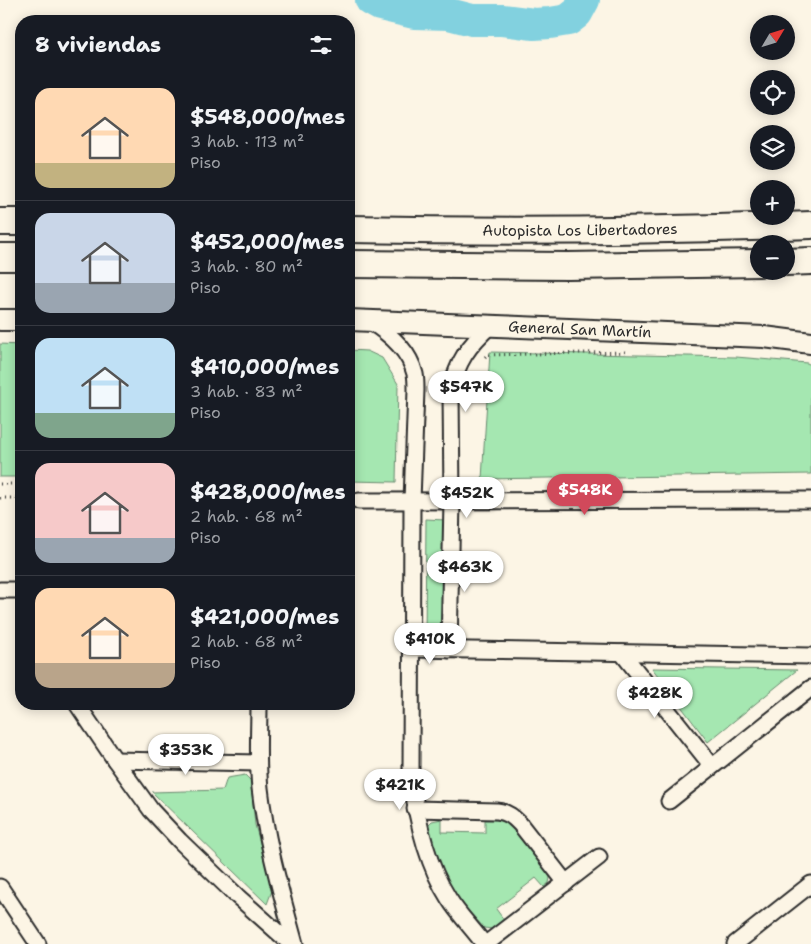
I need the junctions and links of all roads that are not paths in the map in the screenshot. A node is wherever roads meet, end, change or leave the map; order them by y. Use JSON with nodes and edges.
{"nodes":[{"id":1,"x":0,"y":222,"type":"edge"},
{"id":2,"x":15,"y":222,"type":"edge"},
{"id":3,"x":811,"y":225,"type":"edge"},
{"id":4,"x":355,"y":229,"type":"edge"},
{"id":5,"x":0,"y":257,"type":"edge"},
{"id":6,"x":15,"y":257,"type":"edge"},
{"id":7,"x":811,"y":261,"type":"edge"},
{"id":8,"x":795,"y":262,"type":"edge"},
{"id":9,"x":750,"y":263,"type":"edge"},
{"id":10,"x":355,"y":264,"type":"edge"},
{"id":11,"x":0,"y":320,"type":"edge"},
{"id":12,"x":15,"y":320,"type":"edge"},
{"id":13,"x":358,"y":320,"type":"edge"},
{"id":14,"x":491,"y":325,"type":"junction"},
{"id":15,"x":811,"y":343,"type":"edge"},
{"id":16,"x":811,"y":500,"type":"edge"},
{"id":17,"x":359,"y":501,"type":"dead end"},
{"id":18,"x":412,"y":501,"type":"junction"},
{"id":19,"x":452,"y":502,"type":"junction"},
{"id":20,"x":0,"y":590,"type":"edge"},
{"id":21,"x":15,"y":590,"type":"edge"},
{"id":22,"x":411,"y":649,"type":"junction"},
{"id":23,"x":449,"y":650,"type":"junction"},
{"id":24,"x":622,"y":654,"type":"junction"},
{"id":25,"x":811,"y":656,"type":"edge"},
{"id":26,"x":811,"y":688,"type":"edge"},
{"id":27,"x":81,"y":710,"type":"edge"},
{"id":28,"x":260,"y":710,"type":"edge"},
{"id":29,"x":115,"y":760,"type":"junction"},
{"id":30,"x":258,"y":763,"type":"junction"},
{"id":31,"x":712,"y":766,"type":"junction"},
{"id":32,"x":669,"y":801,"type":"dead end"},
{"id":33,"x":415,"y":809,"type":"junction"},
{"id":34,"x":599,"y":857,"type":"dead end"},
{"id":35,"x":566,"y":883,"type":"junction"},
{"id":36,"x":811,"y":884,"type":"edge"},
{"id":37,"x":0,"y":887,"type":"edge"},
{"id":38,"x":38,"y":942,"type":"edge"},
{"id":39,"x":293,"y":944,"type":"edge"},
{"id":40,"x":485,"y":944,"type":"edge"},
{"id":41,"x":735,"y":944,"type":"edge"}],
"edges":[{"from":1,"to":2,"type":"highway"},
{"from":3,"to":4,"type":"highway","name":"Autopista Los Libertadores"},
{"from":5,"to":6,"type":"highway"},
{"from":7,"to":8,"type":"highway"},
{"from":9,"to":10,"type":"highway"},
{"from":11,"to":12,"type":"street"},
{"from":13,"to":14,"type":"street","name":"General San Martín"},
{"from":13,"to":18,"type":"street"},
{"from":14,"to":15,"type":"street","name":"General San Martín"},
{"from":14,"to":19,"type":"street"},
{"from":16,"to":19,"type":"street"},
{"from":17,"to":18,"type":"street"},
{"from":18,"to":19,"type":"street"},
{"from":18,"to":22,"type":"street"},
{"from":19,"to":23,"type":"street"},
{"from":20,"to":21,"type":"street"},
{"from":22,"to":23,"type":"street"},
{"from":22,"to":33,"type":"street"},
{"from":23,"to":24,"type":"street"},
{"from":24,"to":25,"type":"street"},
{"from":24,"to":31,"type":"street"},
{"from":26,"to":31,"type":"street"},
{"from":27,"to":29,"type":"street"},
{"from":28,"to":30,"type":"street"},
{"from":29,"to":30,"type":"street"},
{"from":29,"to":39,"type":"street"},
{"from":30,"to":39,"type":"street"},
{"from":31,"to":32,"type":"street"},
{"from":33,"to":35,"type":"street"},
{"from":33,"to":40,"type":"street"},
{"from":34,"to":35,"type":"street"},
{"from":35,"to":40,"type":"street"},
{"from":36,"to":41,"type":"street"},
{"from":37,"to":38,"type":"street"}]}
